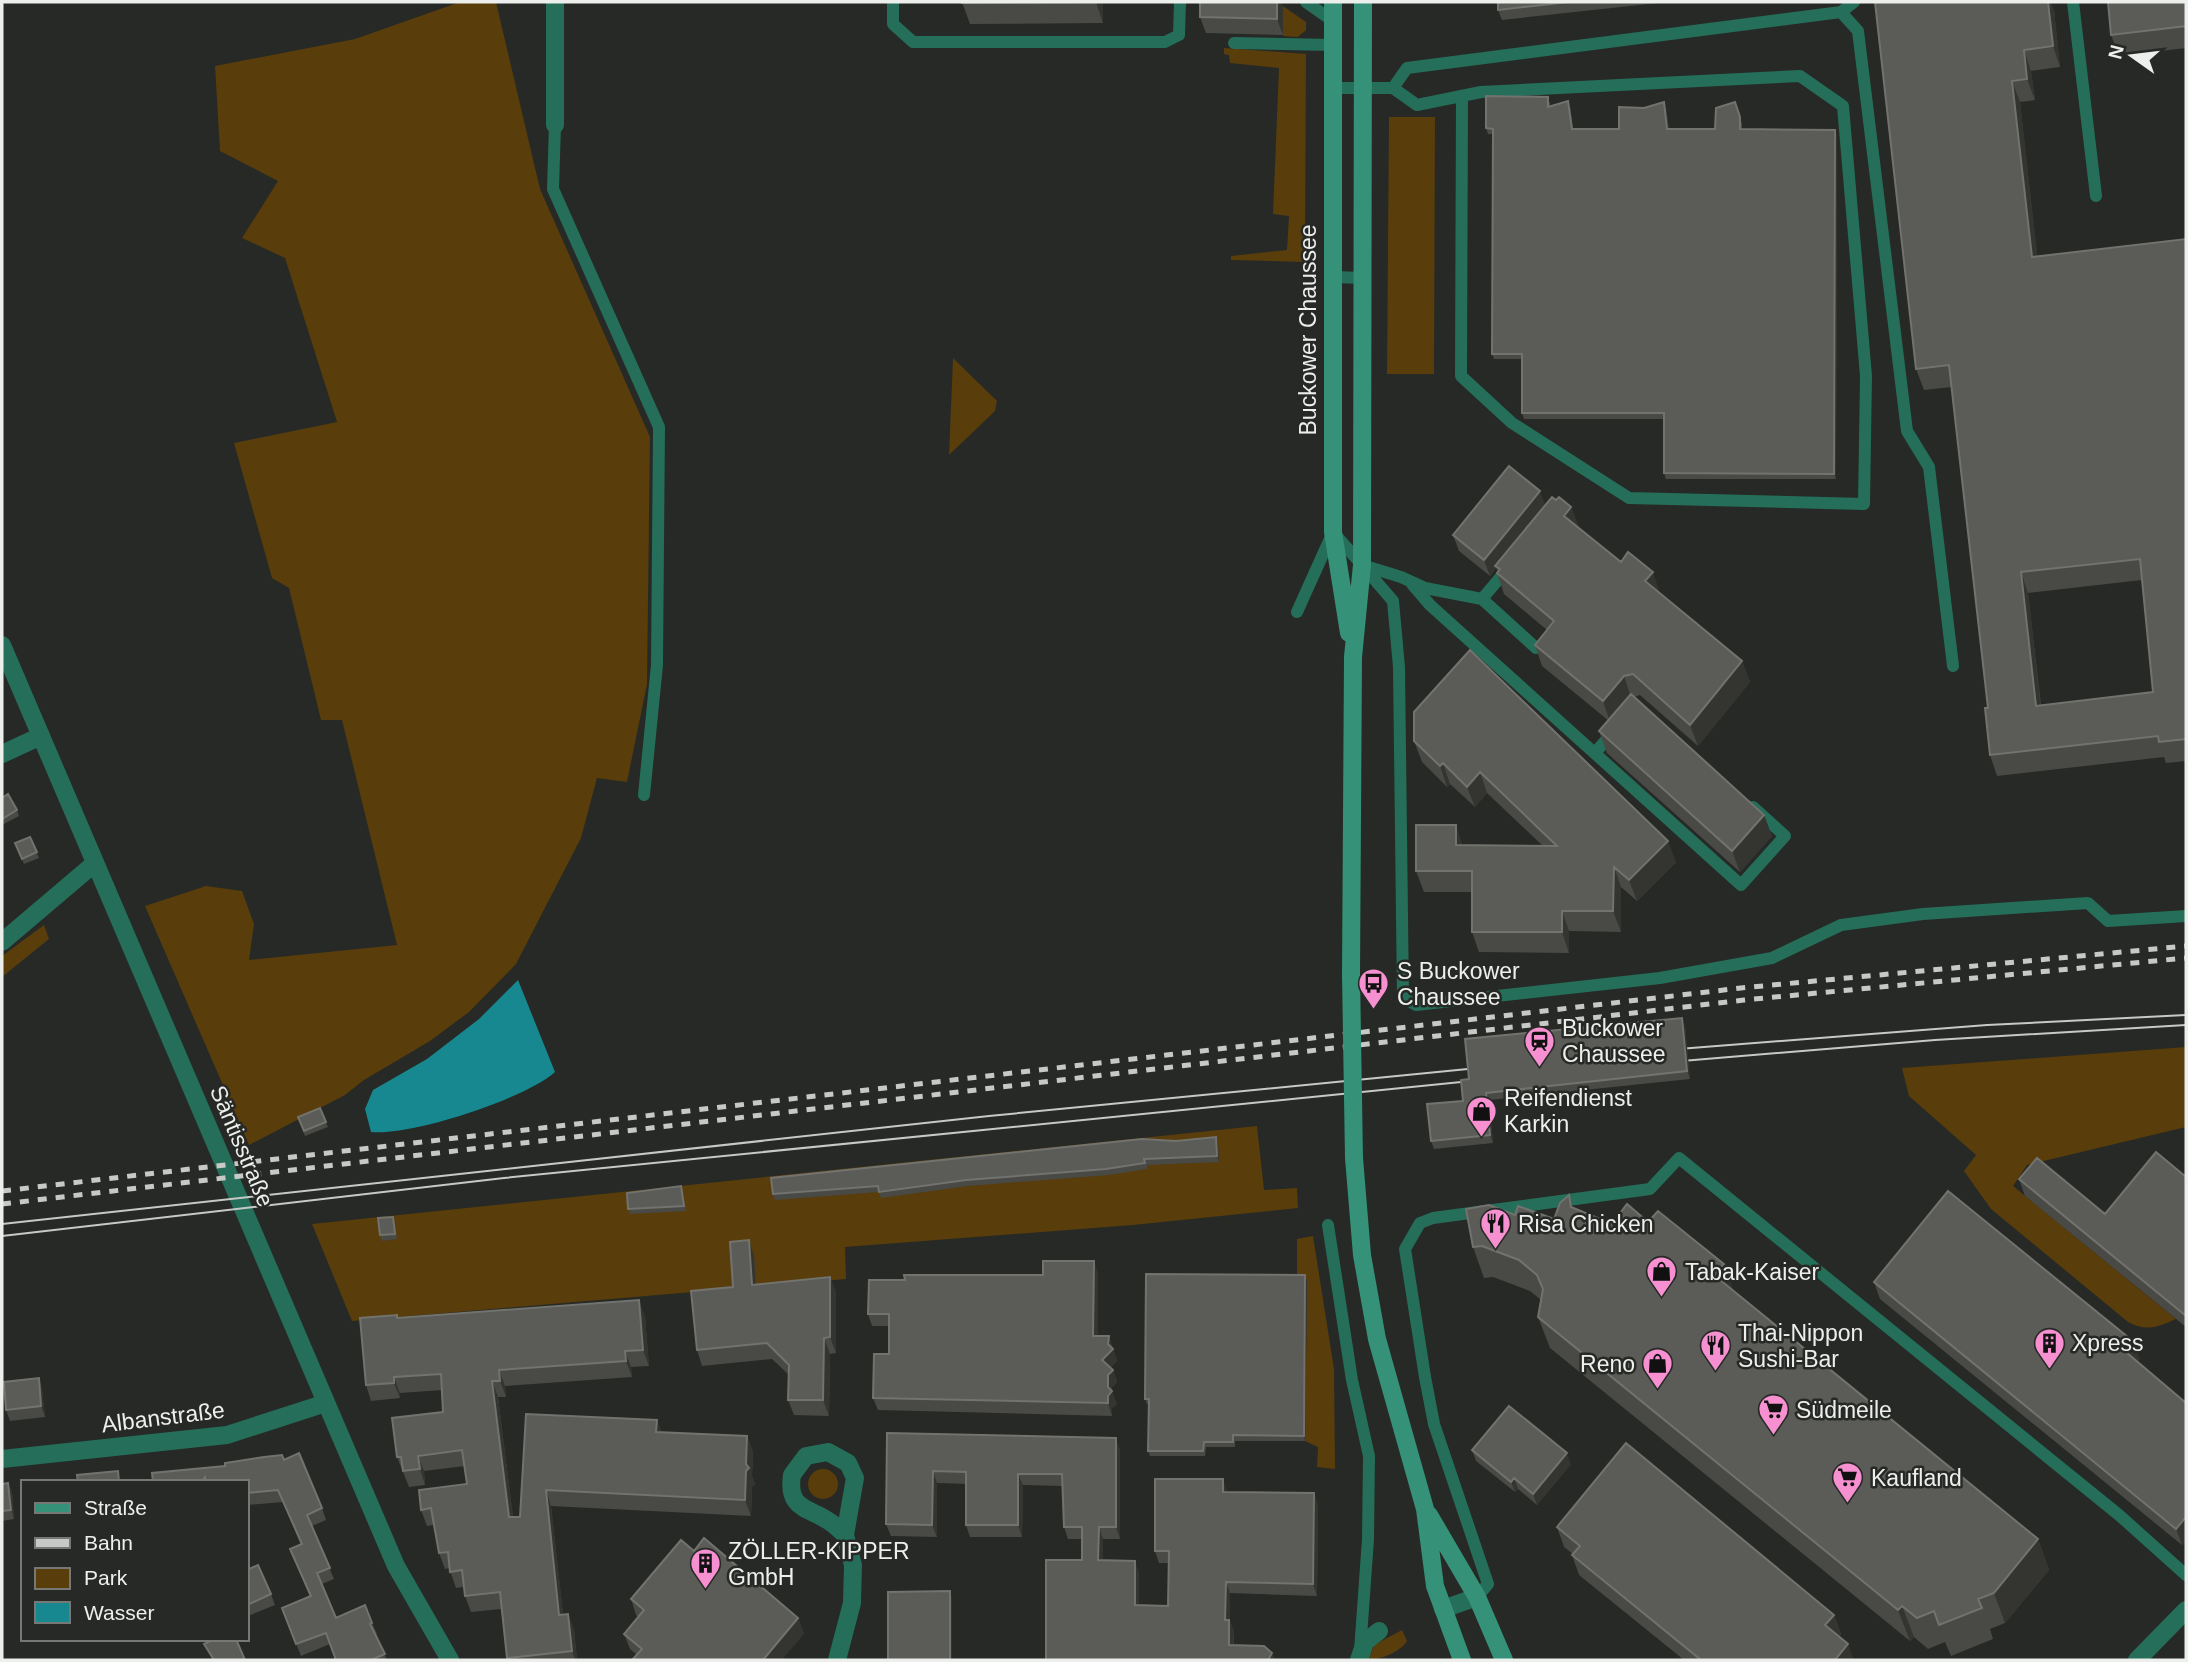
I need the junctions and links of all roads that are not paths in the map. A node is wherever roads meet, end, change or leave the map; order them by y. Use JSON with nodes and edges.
{"nodes":[{"id":1,"x":555,"y":2,"type":"edge"},
{"id":2,"x":893,"y":2,"type":"edge"},
{"id":3,"x":1180,"y":2,"type":"edge"},
{"id":4,"x":1306,"y":2,"type":"edge"},
{"id":5,"x":1333,"y":2,"type":"edge"},
{"id":6,"x":1363,"y":2,"type":"edge"},
{"id":7,"x":1854,"y":2,"type":"edge"},
{"id":8,"x":2073,"y":2,"type":"edge"},
{"id":9,"x":1841,"y":12,"type":"junction"},
{"id":10,"x":1333,"y":21,"type":"junction"},
{"id":11,"x":1234,"y":43,"type":"dead end"},
{"id":12,"x":1333,"y":45,"type":"junction"},
{"id":13,"x":1333,"y":88,"type":"junction"},
{"id":14,"x":1363,"y":88,"type":"junction"},
{"id":15,"x":1393,"y":88,"type":"junction"},
{"id":16,"x":1462,"y":96,"type":"junction"},
{"id":17,"x":555,"y":125,"type":"joint"},
{"id":18,"x":2096,"y":196,"type":"dead end"},
{"id":19,"x":1333,"y":277,"type":"junction"},
{"id":20,"x":1363,"y":278,"type":"junction"},
{"id":21,"x":1333,"y":532,"type":"junction"},
{"id":22,"x":1514,"y":559,"type":"edge"},
{"id":23,"x":1362,"y":565,"type":"junction"},
{"id":24,"x":1412,"y":584,"type":"junction"},
{"id":25,"x":1482,"y":599,"type":"junction"},
{"id":26,"x":1297,"y":612,"type":"dead end"},
{"id":27,"x":2,"y":645,"type":"edge"},
{"id":28,"x":1536,"y":648,"type":"edge"},
{"id":29,"x":1353,"y":657,"type":"junction"},
{"id":30,"x":1953,"y":666,"type":"dead end"},
{"id":31,"x":1621,"y":723,"type":"edge"},
{"id":32,"x":41,"y":736,"type":"junction"},
{"id":33,"x":1595,"y":753,"type":"junction"},
{"id":34,"x":2,"y":754,"type":"edge"},
{"id":35,"x":644,"y":795,"type":"dead end"},
{"id":36,"x":1746,"y":800,"type":"edge"},
{"id":37,"x":95,"y":863,"type":"junction"},
{"id":38,"x":2186,"y":916,"type":"edge"},
{"id":39,"x":2,"y":943,"type":"edge"},
{"id":40,"x":1328,"y":1225,"type":"dead end"},
{"id":41,"x":326,"y":1403,"type":"junction"},
{"id":42,"x":2,"y":1459,"type":"edge"},
{"id":43,"x":1425,"y":1509,"type":"junction"},
{"id":44,"x":845,"y":1535,"type":"junction"},
{"id":45,"x":2186,"y":1575,"type":"edge"},
{"id":46,"x":1482,"y":1591,"type":"junction"},
{"id":47,"x":1443,"y":1609,"type":"junction"},
{"id":48,"x":2186,"y":1610,"type":"edge"},
{"id":49,"x":1379,"y":1631,"type":"dead end"},
{"id":50,"x":1359,"y":1659,"type":"edge"},
{"id":51,"x":450,"y":1660,"type":"edge"},
{"id":52,"x":837,"y":1660,"type":"edge"},
{"id":53,"x":1462,"y":1660,"type":"edge"},
{"id":54,"x":1504,"y":1660,"type":"edge"},
{"id":55,"x":2137,"y":1660,"type":"edge"}],
"edges":[{"from":1,"to":17,"type":"street"},
{"from":2,"to":3,"type":"lane"},
{"from":4,"to":10,"type":"lane"},
{"from":5,"to":10,"type":"main road","name":"Buckower Chaussee"},
{"from":6,"to":14,"type":"main road","name":"Buckower Chaussee"},
{"from":7,"to":9,"type":"lane"},
{"from":8,"to":18,"type":"lane"},
{"from":9,"to":15,"type":"lane"},
{"from":9,"to":30,"type":"lane"},
{"from":10,"to":12,"type":"main road","name":"Buckower Chaussee"},
{"from":11,"to":12,"type":"lane"},
{"from":12,"to":13,"type":"main road","name":"Buckower Chaussee"},
{"from":13,"to":14,"type":"lane"},
{"from":13,"to":19,"type":"main road","name":"Buckower Chaussee"},
{"from":14,"to":15,"type":"lane"},
{"from":14,"to":20,"type":"main road","name":"Buckower Chaussee"},
{"from":15,"to":16,"type":"lane"},
{"from":16,"to":16,"type":"lane"},
{"from":17,"to":35,"type":"lane"},
{"from":19,"to":20,"type":"lane"},
{"from":19,"to":21,"type":"main road","name":"Buckower Chaussee"},
{"from":20,"to":23,"type":"main road","name":"Buckower Chaussee"},
{"from":21,"to":23,"type":"lane"},
{"from":21,"to":26,"type":"lane"},
{"from":21,"to":29,"type":"main road","name":"Buckower Chaussee"},
{"from":22,"to":25,"type":"lane"},
{"from":23,"to":24,"type":"lane"},
{"from":23,"to":29,"type":"main road","name":"Buckower Chaussee"},
{"from":23,"to":38,"type":"lane"},
{"from":24,"to":25,"type":"lane"},
{"from":24,"to":33,"type":"lane"},
{"from":25,"to":28,"type":"lane"},
{"from":27,"to":32,"type":"street","name":"Säntisstraße"},
{"from":29,"to":43,"type":"main road","name":"Buckower Chaussee","bridge":true},
{"from":31,"to":33,"type":"lane"},
{"from":32,"to":34,"type":"street"},
{"from":32,"to":37,"type":"street","name":"Säntisstraße"},
{"from":33,"to":36,"type":"lane"},
{"from":37,"to":39,"type":"street"},
{"from":37,"to":41,"type":"street","name":"Säntisstraße"},
{"from":40,"to":50,"type":"lane"},
{"from":41,"to":42,"type":"street","name":"Albanstraße"},
{"from":41,"to":51,"type":"street","name":"Säntisstraße"},
{"from":43,"to":46,"type":"main road","name":"Buckower Chaussee"},
{"from":43,"to":47,"type":"main road","name":"Buckower Chaussee"},
{"from":44,"to":44,"type":"street"},
{"from":44,"to":52,"type":"street"},
{"from":45,"to":46,"type":"lane"},
{"from":46,"to":47,"type":"street"},
{"from":46,"to":54,"type":"main road","name":"Buckower Chaussee"},
{"from":47,"to":53,"type":"main road","name":"Buckower Chaussee"},
{"from":48,"to":55,"type":"street"},
{"from":49,"to":50,"type":"street"}]}
